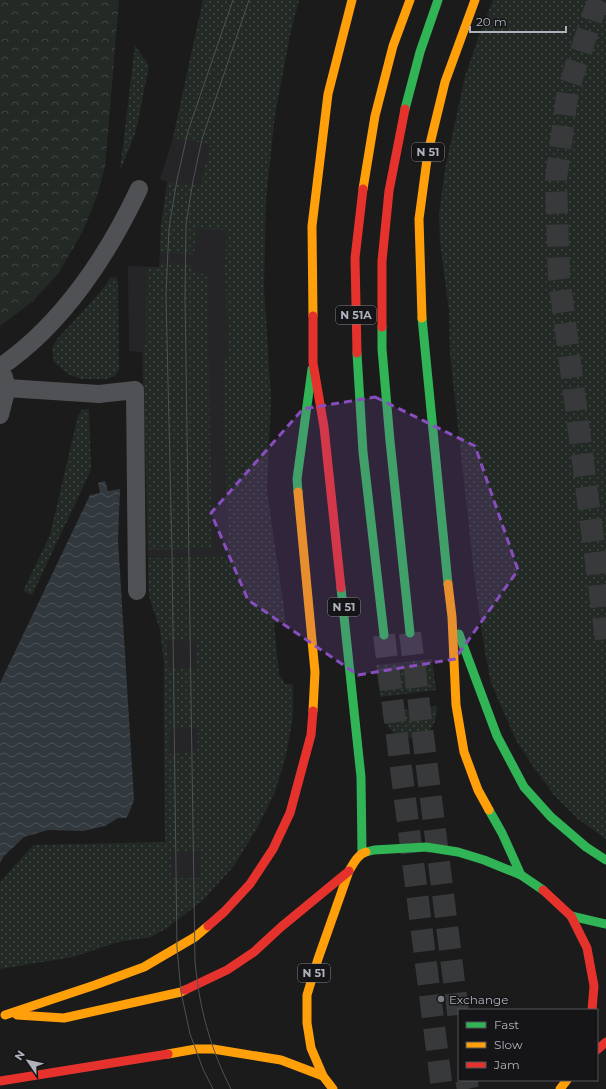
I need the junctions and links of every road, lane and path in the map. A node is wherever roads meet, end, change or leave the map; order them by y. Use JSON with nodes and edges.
{"nodes":[{"id":1,"x":352,"y":0,"type":"edge"},
{"id":2,"x":360,"y":0,"type":"edge"},
{"id":3,"x":410,"y":0,"type":"edge"},
{"id":4,"x":438,"y":0,"type":"edge"},
{"id":5,"x":475,"y":0,"type":"edge"},
{"id":6,"x":344,"y":33,"type":"junction"},
{"id":7,"x":139,"y":189,"type":"dead end"},
{"id":8,"x":313,"y":363,"type":"junction"},
{"id":9,"x":1,"y":367,"type":"edge"},
{"id":10,"x":6,"y":388,"type":"junction"},
{"id":11,"x":0,"y":415,"type":"edge"},
{"id":12,"x":137,"y":591,"type":"dead end"},
{"id":13,"x":452,"y":616,"type":"junction"},
{"id":14,"x":410,"y":633,"type":"tunnel mouth"},
{"id":15,"x":384,"y":635,"type":"tunnel mouth"},
{"id":16,"x":362,"y":853,"type":"junction"},
{"id":17,"x":606,"y":860,"type":"edge"},
{"id":18,"x":349,"y":871,"type":"junction"},
{"id":19,"x":521,"y":875,"type":"junction"},
{"id":20,"x":571,"y":916,"type":"junction"},
{"id":21,"x":606,"y":924,"type":"edge"},
{"id":22,"x":592,"y":1009,"type":"edge"},
{"id":23,"x":3,"y":1015,"type":"edge"},
{"id":24,"x":606,"y":1042,"type":"edge"},
{"id":25,"x":598,"y":1049,"type":"edge"},
{"id":26,"x":323,"y":1076,"type":"junction"},
{"id":27,"x":566,"y":1081,"type":"edge"},
{"id":28,"x":1,"y":1083,"type":"edge"},
{"id":29,"x":333,"y":1089,"type":"edge"},
{"id":30,"x":560,"y":1089,"type":"edge"}],
"edges":[{"from":1,"to":6,"type":"main road","number":"N 51"},
{"from":2,"to":6,"type":"main road","number":"N 51"},
{"from":3,"to":15,"type":"main road","number":"N 51A"},
{"from":4,"to":14,"type":"main road","number":"N 51A"},
{"from":5,"to":13,"type":"main road","number":"N 51"},
{"from":6,"to":8,"type":"main road","number":"N 51"},
{"from":7,"to":9,"type":"lane"},
{"from":8,"to":16,"type":"main road","number":"N 51"},
{"from":8,"to":23,"type":"main road"},
{"from":9,"to":10,"type":"lane"},
{"from":10,"to":11,"type":"lane"},
{"from":10,"to":12,"type":"lane"},
{"from":13,"to":17,"type":"main road","number":"N 51"},
{"from":13,"to":19,"type":"main road","number":"N 51"},
{"from":16,"to":18,"type":"main road","number":"N 51"},
{"from":16,"to":19,"type":"main road"},
{"from":18,"to":23,"type":"main road"},
{"from":18,"to":26,"type":"main road","number":"N 51"},
{"from":19,"to":20,"type":"main road"},
{"from":20,"to":21,"type":"main road"},
{"from":20,"to":22,"type":"main road"},
{"from":24,"to":25,"type":"main road"},
{"from":26,"to":28,"type":"main road"},
{"from":26,"to":29,"type":"main road","number":"N 51"},
{"from":27,"to":30,"type":"main road"}]}
